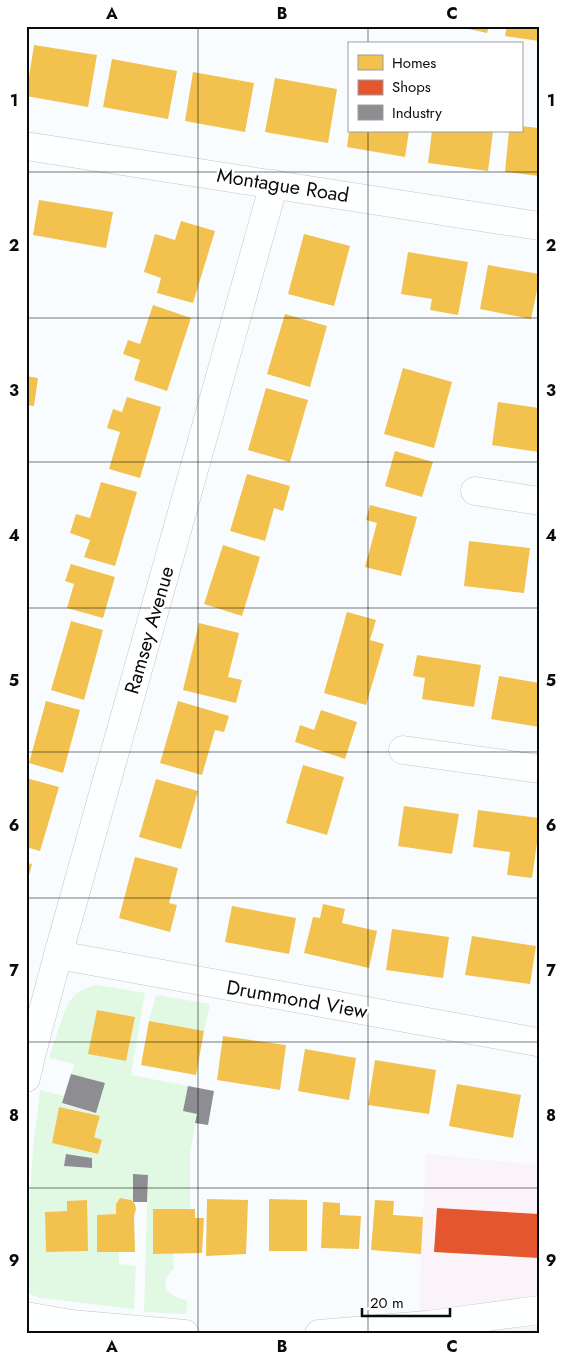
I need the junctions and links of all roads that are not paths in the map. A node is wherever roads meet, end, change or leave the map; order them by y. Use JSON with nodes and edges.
{"nodes":[{"id":1,"x":26,"y":146,"type":"edge"},
{"id":2,"x":274,"y":184,"type":"junction"},
{"id":3,"x":539,"y":226,"type":"edge"},
{"id":4,"x":475,"y":491,"type":"dead end"},
{"id":5,"x":539,"y":501,"type":"edge"},
{"id":6,"x":403,"y":750,"type":"dead end"},
{"id":7,"x":539,"y":768,"type":"edge"},
{"id":8,"x":58,"y":956,"type":"junction"},
{"id":9,"x":537,"y":1042,"type":"dead end"},
{"id":10,"x":26,"y":1078,"type":"edge"},
{"id":11,"x":539,"y":1310,"type":"edge"},
{"id":12,"x":26,"y":1316,"type":"edge"},
{"id":13,"x":185,"y":1334,"type":"edge"},
{"id":14,"x":319,"y":1334,"type":"edge"}],
"edges":[{"from":1,"to":2,"type":"street","name":"Montague Road"},
{"from":2,"to":3,"type":"street","name":"Montague Road"},
{"from":2,"to":8,"type":"street","name":"Ramsey Avenue"},
{"from":4,"to":5,"type":"street"},
{"from":6,"to":7,"type":"street"},
{"from":8,"to":9,"type":"street","name":"Drummond View"},
{"from":8,"to":10,"type":"street","name":"Ramsey Avenue"},
{"from":11,"to":14,"type":"street"},
{"from":12,"to":13,"type":"street"}]}
